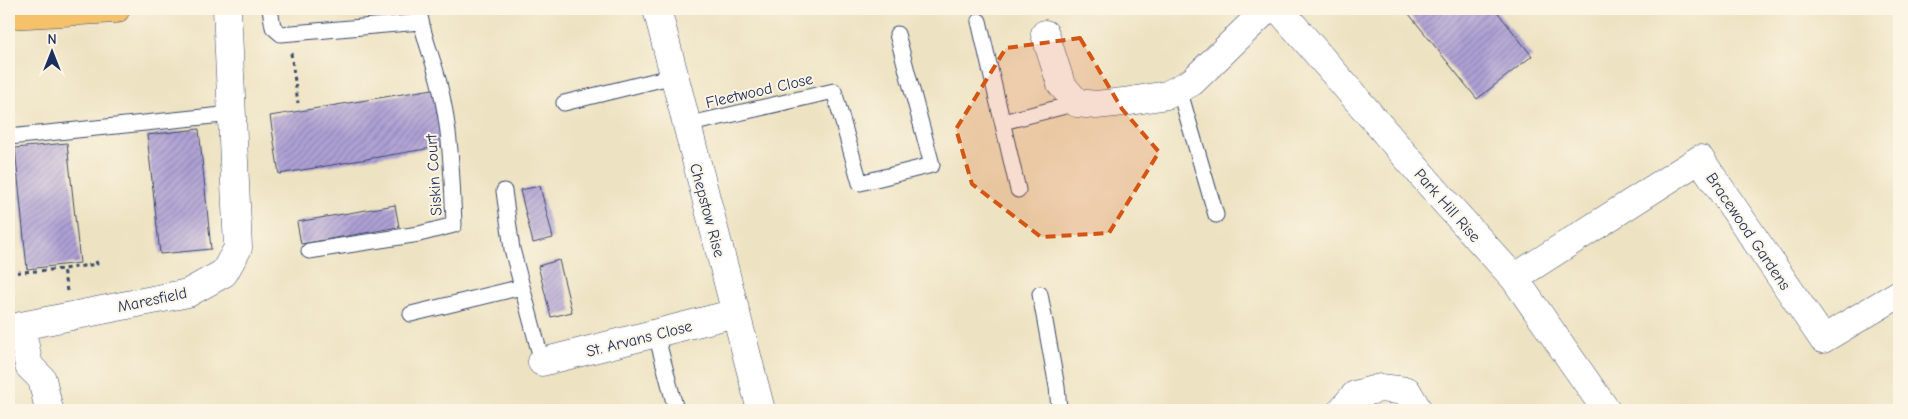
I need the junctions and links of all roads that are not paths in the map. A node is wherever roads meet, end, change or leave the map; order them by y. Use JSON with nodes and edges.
{"nodes":[{"id":1,"x":116,"y":9,"type":"edge"},
{"id":2,"x":227,"y":9,"type":"edge"},
{"id":3,"x":270,"y":9,"type":"edge"},
{"id":4,"x":657,"y":9,"type":"edge"},
{"id":5,"x":1267,"y":9,"type":"edge"},
{"id":6,"x":1279,"y":9,"type":"edge"},
{"id":7,"x":9,"y":15,"type":"edge"},
{"id":8,"x":420,"y":16,"type":"edge"},
{"id":9,"x":979,"y":21,"type":"dead end"},
{"id":10,"x":897,"y":34,"type":"dead end"},
{"id":11,"x":1044,"y":34,"type":"dead end"},
{"id":12,"x":674,"y":76,"type":"junction"},
{"id":13,"x":1179,"y":88,"type":"junction"},
{"id":14,"x":564,"y":103,"type":"dead end"},
{"id":15,"x":1077,"y":103,"type":"junction"},
{"id":16,"x":232,"y":114,"type":"junction"},
{"id":17,"x":1003,"y":122,"type":"junction"},
{"id":18,"x":686,"y":125,"type":"junction"},
{"id":19,"x":9,"y":137,"type":"edge"},
{"id":20,"x":1018,"y":190,"type":"dead end"},
{"id":21,"x":504,"y":192,"type":"dead end"},
{"id":22,"x":1216,"y":215,"type":"dead end"},
{"id":23,"x":309,"y":251,"type":"dead end"},
{"id":24,"x":1514,"y":278,"type":"junction"},
{"id":25,"x":522,"y":287,"type":"junction"},
{"id":26,"x":1040,"y":294,"type":"dead end"},
{"id":27,"x":1899,"y":294,"type":"edge"},
{"id":28,"x":736,"y":313,"type":"junction"},
{"id":29,"x":411,"y":314,"type":"dead end"},
{"id":30,"x":656,"y":334,"type":"junction"},
{"id":31,"x":542,"y":362,"type":"joint"},
{"id":32,"x":49,"y":410,"type":"edge"},
{"id":33,"x":676,"y":410,"type":"edge"},
{"id":34,"x":760,"y":410,"type":"edge"},
{"id":35,"x":1057,"y":410,"type":"edge"},
{"id":36,"x":1342,"y":410,"type":"edge"},
{"id":37,"x":1418,"y":410,"type":"edge"},
{"id":38,"x":1606,"y":410,"type":"edge"}],
"edges":[{"from":1,"to":7,"type":"highway"},
{"from":2,"to":16,"type":"street","name":"Maresfield"},
{"from":3,"to":8,"type":"lane"},
{"from":4,"to":12,"type":"street","name":"Chepstow Rise"},
{"from":5,"to":13,"type":"street"},
{"from":6,"to":24,"type":"street","name":"Park Hill Rise"},
{"from":8,"to":23,"type":"lane","name":"Siskin Court"},
{"from":9,"to":17,"type":"lane"},
{"from":10,"to":18,"type":"lane","name":"Fleetwood Close"},
{"from":11,"to":15,"type":"street"},
{"from":12,"to":14,"type":"lane"},
{"from":12,"to":18,"type":"street","name":"Chepstow Rise"},
{"from":13,"to":15,"type":"street"},
{"from":13,"to":22,"type":"lane"},
{"from":15,"to":17,"type":"lane"},
{"from":16,"to":19,"type":"lane"},
{"from":16,"to":32,"type":"street","name":"Maresfield"},
{"from":17,"to":20,"type":"lane"},
{"from":18,"to":28,"type":"street","name":"Chepstow Rise"},
{"from":21,"to":25,"type":"lane"},
{"from":24,"to":27,"type":"street","name":"Bracewood Gardens"},
{"from":24,"to":38,"type":"street","name":"Park Hill Rise"},
{"from":25,"to":29,"type":"lane"},
{"from":25,"to":31,"type":"lane"},
{"from":26,"to":35,"type":"lane"},
{"from":28,"to":30,"type":"street","name":"St. Arvans Close"},
{"from":28,"to":34,"type":"street","name":"Chepstow Rise"},
{"from":30,"to":31,"type":"street","name":"St. Arvans Close"},
{"from":30,"to":33,"type":"lane"},
{"from":36,"to":37,"type":"street"}]}
